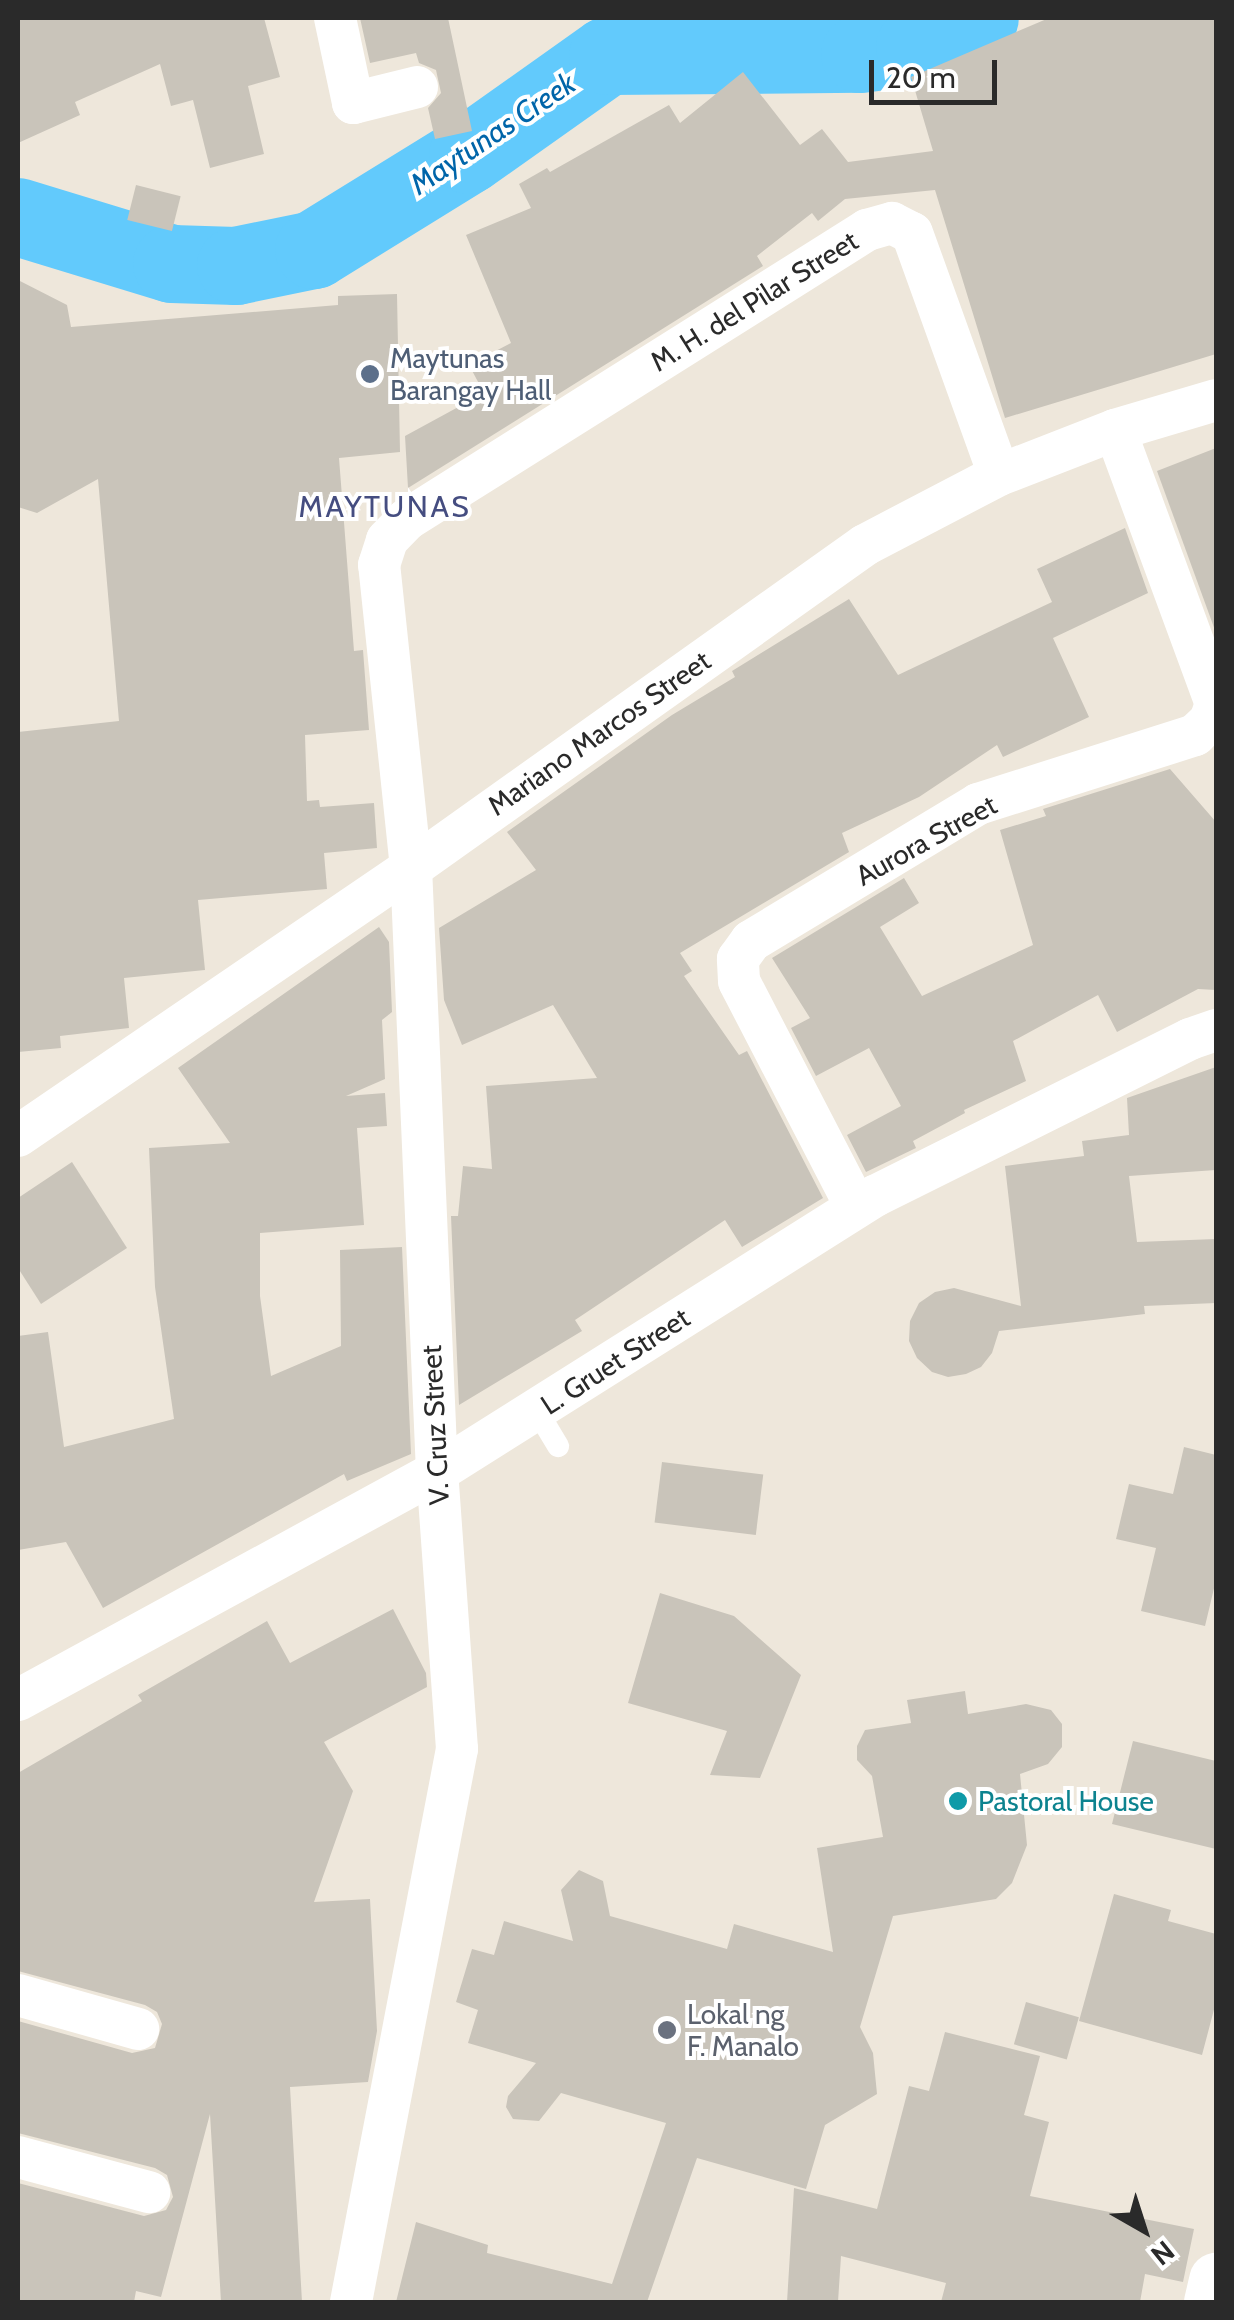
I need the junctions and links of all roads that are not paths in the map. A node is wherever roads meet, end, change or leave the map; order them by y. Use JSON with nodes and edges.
{"nodes":[{"id":1,"x":335,"y":18,"type":"edge"},
{"id":2,"x":417,"y":86,"type":"dead end"},
{"id":3,"x":1216,"y":400,"type":"edge"},
{"id":4,"x":1115,"y":430,"type":"junction"},
{"id":5,"x":999,"y":475,"type":"junction"},
{"id":6,"x":386,"y":540,"type":"joint"},
{"id":7,"x":411,"y":868,"type":"junction"},
{"id":8,"x":1216,"y":1030,"type":"edge"},
{"id":9,"x":18,"y":1136,"type":"edge"},
{"id":10,"x":856,"y":1207,"type":"junction"},
{"id":11,"x":437,"y":1472,"type":"junction"},
{"id":12,"x":18,"y":1700,"type":"edge"},
{"id":13,"x":18,"y":1995,"type":"edge"},
{"id":14,"x":138,"y":2029,"type":"dead end"},
{"id":15,"x":18,"y":2158,"type":"edge"},
{"id":16,"x":149,"y":2192,"type":"dead end"},
{"id":17,"x":1216,"y":2280,"type":"edge"},
{"id":18,"x":351,"y":2302,"type":"edge"},
{"id":19,"x":1211,"y":2302,"type":"edge"}],
"edges":[{"from":1,"to":2,"type":"street"},
{"from":3,"to":4,"type":"street","name":"Mariano Marcos Street"},
{"from":4,"to":5,"type":"street","name":"Mariano Marcos Street"},
{"from":4,"to":10,"type":"street","name":"Aurora Street"},
{"from":5,"to":6,"type":"street","name":"M. H. del Pilar Street"},
{"from":5,"to":7,"type":"street","name":"Mariano Marcos Street"},
{"from":6,"to":7,"type":"street","name":"V. Cruz Street"},
{"from":7,"to":9,"type":"street","name":"Mariano Marcos Street"},
{"from":7,"to":11,"type":"street","name":"V. Cruz Street"},
{"from":8,"to":10,"type":"street","name":"L. Gruet Street"},
{"from":10,"to":11,"type":"street","name":"L. Gruet Street"},
{"from":11,"to":12,"type":"street","name":"L. Gruet Street"},
{"from":11,"to":18,"type":"street","name":"V. Cruz Street"},
{"from":13,"to":14,"type":"street"},
{"from":15,"to":16,"type":"street"},
{"from":17,"to":19,"type":"street"}]}
